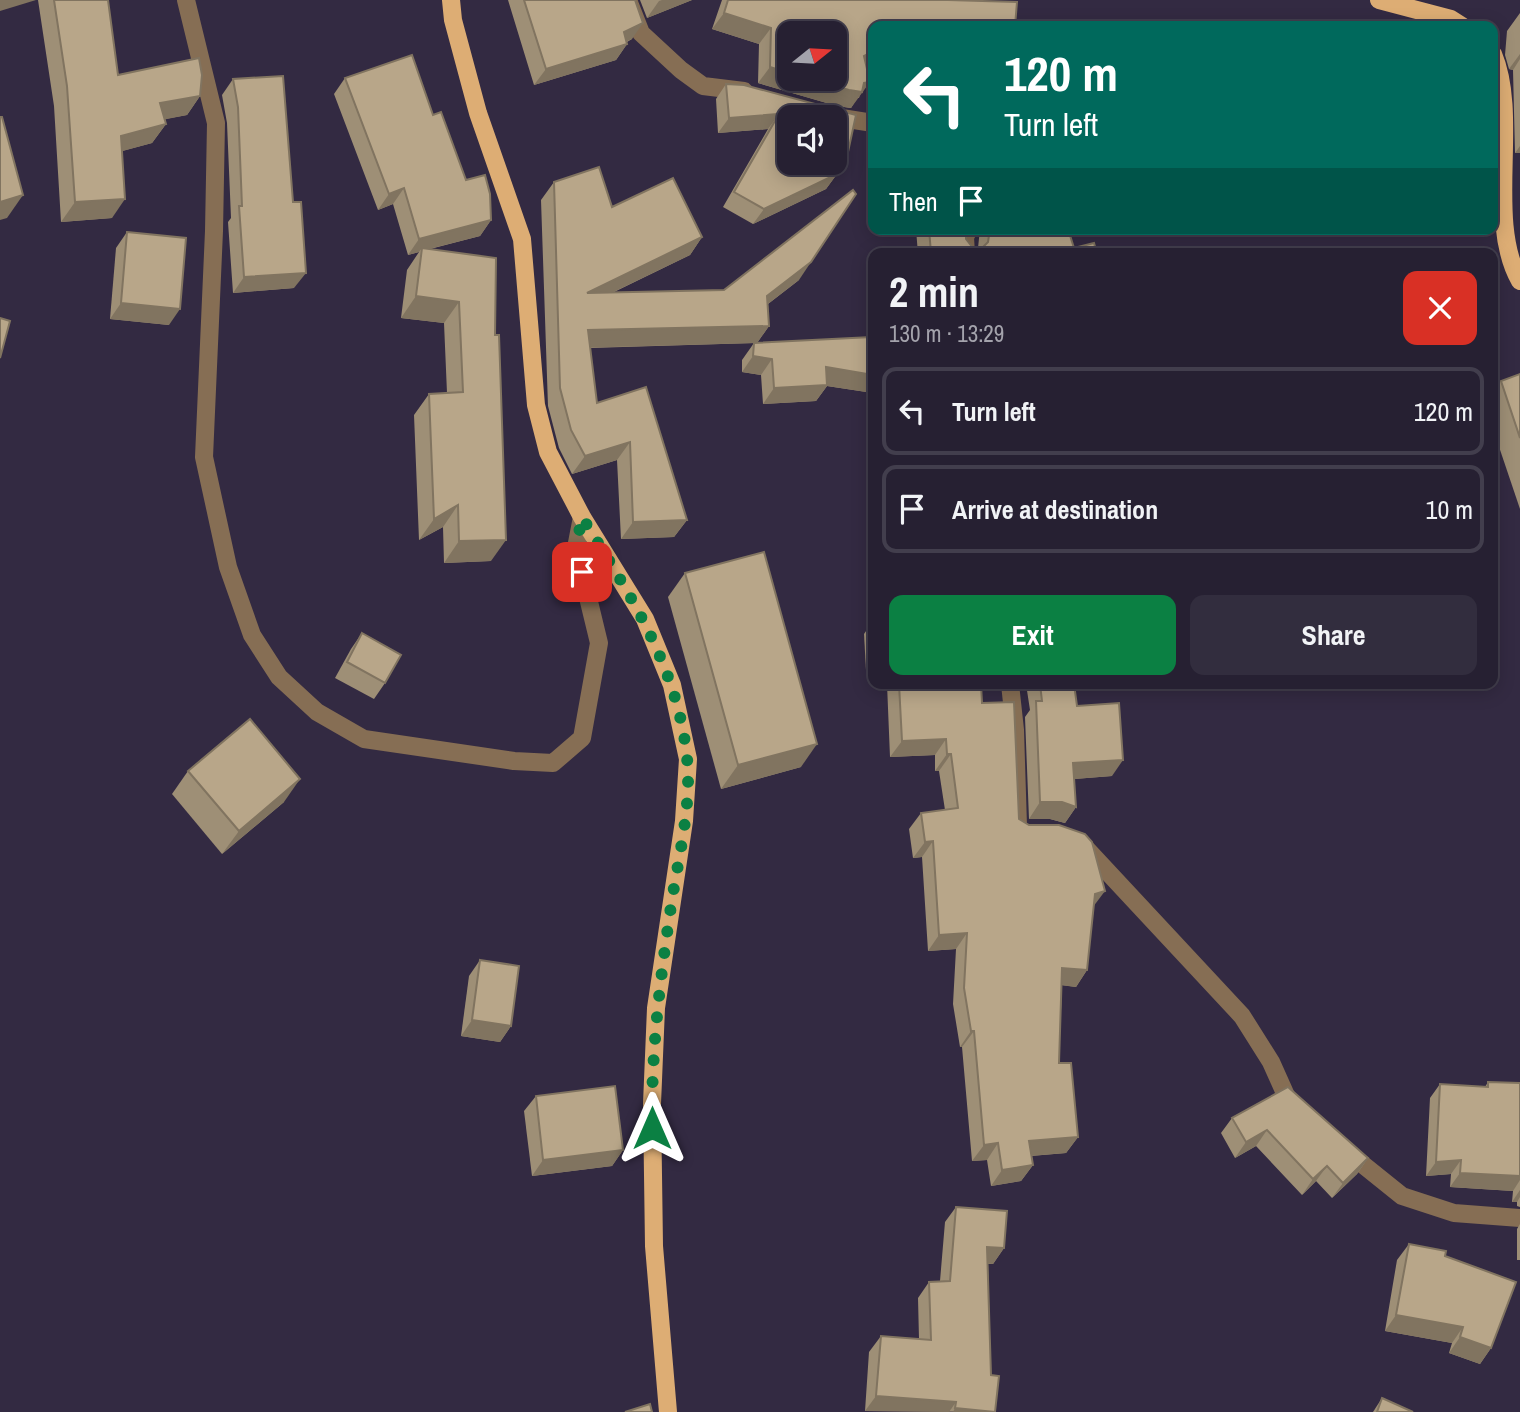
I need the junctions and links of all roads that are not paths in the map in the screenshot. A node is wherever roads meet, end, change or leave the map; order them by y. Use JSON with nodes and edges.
{"nodes":[{"id":1,"x":186,"y":0,"type":"edge"},
{"id":2,"x":451,"y":0,"type":"edge"},
{"id":3,"x":628,"y":0,"type":"edge"},
{"id":4,"x":1379,"y":0,"type":"edge"},
{"id":5,"x":1454,"y":21,"type":"edge"},
{"id":6,"x":1498,"y":69,"type":"edge"},
{"id":7,"x":762,"y":97,"type":"edge"},
{"id":8,"x":847,"y":119,"type":"edge"},
{"id":9,"x":868,"y":122,"type":"edge"},
{"id":10,"x":1520,"y":281,"type":"edge"},
{"id":11,"x":582,"y":517,"type":"junction"},
{"id":12,"x":1011,"y":689,"type":"edge"},
{"id":13,"x":1039,"y":830,"type":"edge"},
{"id":14,"x":1060,"y":833,"type":"edge"},
{"id":15,"x":1307,"y":1116,"type":"edge"},
{"id":16,"x":1335,"y":1141,"type":"edge"},
{"id":17,"x":1520,"y":1218,"type":"edge"},
{"id":18,"x":668,"y":1412,"type":"edge"}],
"edges":[{"from":1,"to":11,"type":"street"},
{"from":2,"to":11,"type":"main road"},
{"from":3,"to":7,"type":"street"},
{"from":4,"to":5,"type":"main road"},
{"from":6,"to":10,"type":"main road"},
{"from":8,"to":9,"type":"street"},
{"from":11,"to":18,"type":"main road"},
{"from":12,"to":13,"type":"street"},
{"from":14,"to":15,"type":"street"},
{"from":16,"to":17,"type":"street"}]}
